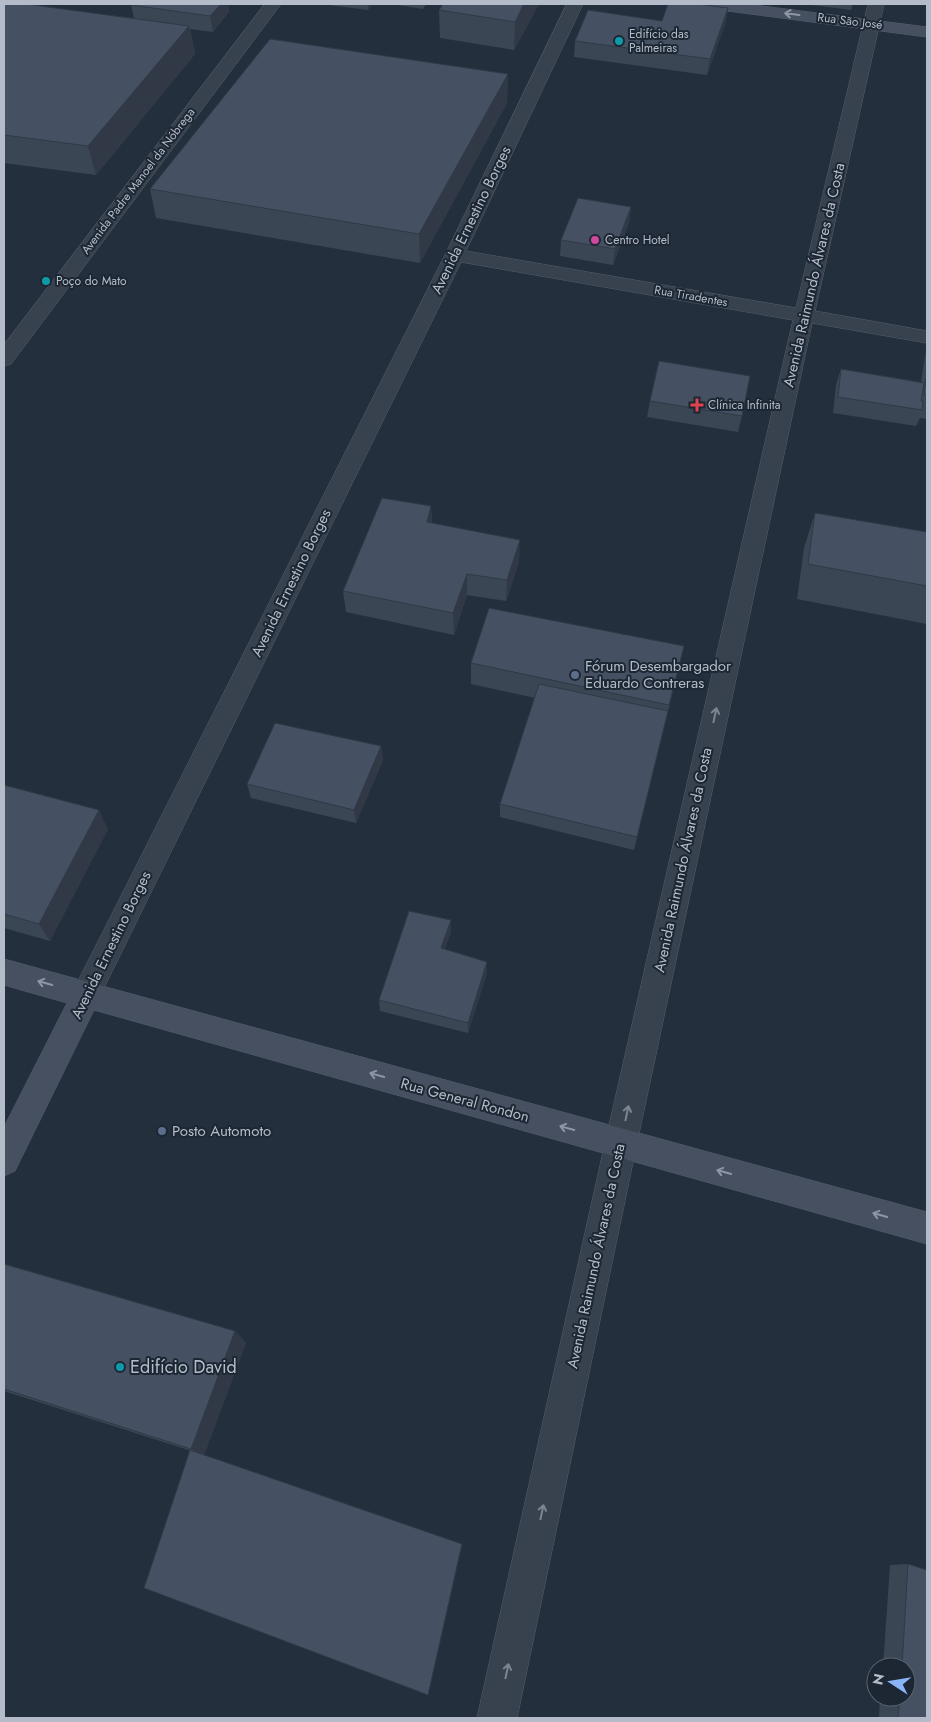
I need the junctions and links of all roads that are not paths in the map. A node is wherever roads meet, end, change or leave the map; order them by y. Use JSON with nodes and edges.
{"nodes":[{"id":1,"x":273,"y":4,"type":"edge"},
{"id":2,"x":575,"y":4,"type":"edge"},
{"id":3,"x":712,"y":4,"type":"edge"},
{"id":4,"x":874,"y":14,"type":"edge"},
{"id":5,"x":927,"y":32,"type":"edge"},
{"id":6,"x":455,"y":255,"type":"junction"},
{"id":7,"x":804,"y":316,"type":"junction"},
{"id":8,"x":927,"y":337,"type":"edge"},
{"id":9,"x":4,"y":359,"type":"edge"},
{"id":10,"x":4,"y":972,"type":"edge"},
{"id":11,"x":86,"y":995,"type":"junction"},
{"id":12,"x":620,"y":1143,"type":"junction"},
{"id":13,"x":4,"y":1160,"type":"edge"},
{"id":14,"x":927,"y":1228,"type":"edge"},
{"id":15,"x":497,"y":1718,"type":"edge"}],
"edges":[{"from":1,"to":9,"type":"street","name":"Avenida Padre Manoel da Nóbrega"},
{"from":2,"to":6,"type":"street","name":"Avenida Ernestino Borges"},
{"from":4,"to":3,"type":"main road","name":"Rua São José","one_way":true},
{"from":4,"to":5,"type":"main road","name":"Rua São José"},
{"from":4,"to":7,"type":"street","name":"Avenida Raimundo Álvares da Costa"},
{"from":6,"to":7,"type":"street","name":"Rua Tiradentes"},
{"from":6,"to":11,"type":"street","name":"Avenida Ernestino Borges"},
{"from":7,"to":8,"type":"street","name":"Rua Tiradentes"},
{"from":12,"to":7,"type":"street","name":"Avenida Raimundo Álvares da Costa","one_way":true},
{"from":11,"to":10,"type":"main road","name":"Rua General Rondon","one_way":true},
{"from":12,"to":11,"type":"main road","name":"Rua General Rondon","one_way":true},
{"from":11,"to":13,"type":"main road","name":"Avenida Ernestino Borges"},
{"from":14,"to":12,"type":"main road","name":"Rua General Rondon","one_way":true},
{"from":15,"to":12,"type":"street","name":"Avenida Raimundo Álvares da Costa","one_way":true}]}
